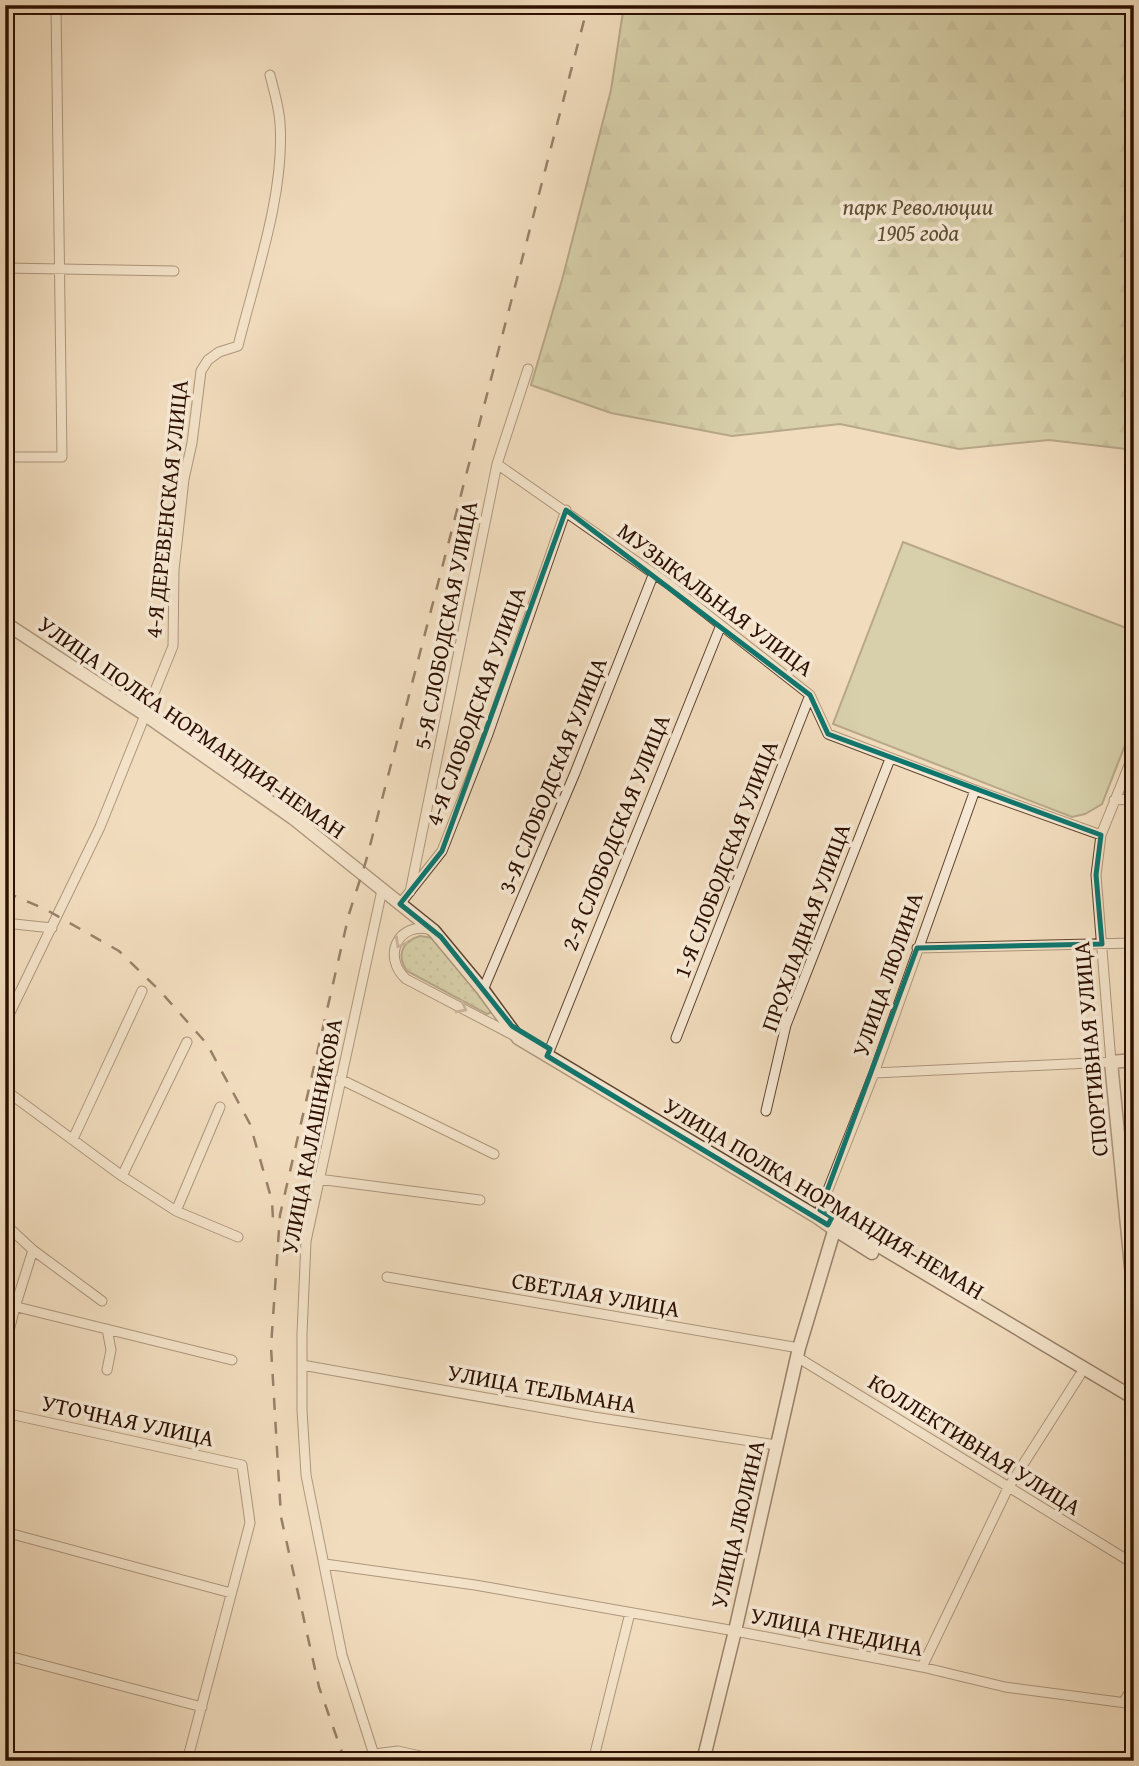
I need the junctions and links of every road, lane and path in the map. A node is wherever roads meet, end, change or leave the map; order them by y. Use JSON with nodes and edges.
{"nodes":[{"id":1,"x":56,"y":5,"type":"edge"},
{"id":2,"x":270,"y":75,"type":"dead end"},
{"id":3,"x":5,"y":268,"type":"edge"},
{"id":4,"x":58,"y":268,"type":"junction"},
{"id":5,"x":174,"y":271,"type":"dead end"},
{"id":6,"x":528,"y":369,"type":"dead end"},
{"id":7,"x":5,"y":457,"type":"edge"},
{"id":8,"x":497,"y":464,"type":"junction"},
{"id":9,"x":566,"y":510,"type":"junction"},
{"id":10,"x":653,"y":573,"type":"junction"},
{"id":11,"x":5,"y":623,"type":"edge"},
{"id":12,"x":721,"y":625,"type":"junction"},
{"id":13,"x":810,"y":695,"type":"junction"},
{"id":14,"x":144,"y":714,"type":"junction"},
{"id":15,"x":1134,"y":752,"type":"edge"},
{"id":16,"x":890,"y":759,"type":"junction"},
{"id":17,"x":975,"y":790,"type":"junction"},
{"id":18,"x":1134,"y":799,"type":"edge"},
{"id":19,"x":1115,"y":800,"type":"junction"},
{"id":20,"x":1101,"y":835,"type":"junction"},
{"id":21,"x":382,"y":890,"type":"junction"},
{"id":22,"x":410,"y":892,"type":"junction"},
{"id":23,"x":400,"y":904,"type":"junction"},
{"id":24,"x":5,"y":923,"type":"edge"},
{"id":25,"x":52,"y":928,"type":"junction"},
{"id":26,"x":434,"y":931,"type":"junction"},
{"id":27,"x":1134,"y":943,"type":"edge"},
{"id":28,"x":1102,"y":944,"type":"junction"},
{"id":29,"x":917,"y":948,"type":"junction"},
{"id":30,"x":483,"y":990,"type":"junction"},
{"id":31,"x":142,"y":991,"type":"dead end"},
{"id":32,"x":500,"y":1014,"type":"junction"},
{"id":33,"x":5,"y":1023,"type":"edge"},
{"id":34,"x":518,"y":1038,"type":"junction"},
{"id":35,"x":676,"y":1038,"type":"dead end"},
{"id":36,"x":187,"y":1042,"type":"dead end"},
{"id":37,"x":549,"y":1052,"type":"junction"},
{"id":38,"x":1134,"y":1060,"type":"edge"},
{"id":39,"x":1111,"y":1062,"type":"junction"},
{"id":40,"x":874,"y":1073,"type":"junction"},
{"id":41,"x":340,"y":1079,"type":"junction"},
{"id":42,"x":5,"y":1090,"type":"edge"},
{"id":43,"x":220,"y":1107,"type":"dead end"},
{"id":44,"x":766,"y":1111,"type":"dead end"},
{"id":45,"x":73,"y":1139,"type":"junction"},
{"id":46,"x":494,"y":1154,"type":"dead end"},
{"id":47,"x":122,"y":1176,"type":"junction"},
{"id":48,"x":318,"y":1179,"type":"junction"},
{"id":49,"x":1128,"y":1188,"type":"edge"},
{"id":50,"x":480,"y":1200,"type":"dead end"},
{"id":51,"x":820,"y":1210,"type":"junction"},
{"id":52,"x":176,"y":1211,"type":"junction"},
{"id":53,"x":833,"y":1223,"type":"junction"},
{"id":54,"x":5,"y":1224,"type":"edge"},
{"id":55,"x":238,"y":1237,"type":"dead end"},
{"id":56,"x":864,"y":1248,"type":"junction"},
{"id":57,"x":33,"y":1250,"type":"junction"},
{"id":58,"x":825,"y":1258,"type":"junction"},
{"id":59,"x":387,"y":1277,"type":"dead end"},
{"id":60,"x":813,"y":1297,"type":"junction"},
{"id":61,"x":1134,"y":1297,"type":"edge"},
{"id":62,"x":102,"y":1301,"type":"dead end"},
{"id":63,"x":10,"y":1305,"type":"edge"},
{"id":64,"x":107,"y":1329,"type":"junction"},
{"id":65,"x":5,"y":1346,"type":"edge"},
{"id":66,"x":798,"y":1352,"type":"junction"},
{"id":67,"x":232,"y":1360,"type":"dead end"},
{"id":68,"x":302,"y":1365,"type":"junction"},
{"id":69,"x":107,"y":1370,"type":"dead end"},
{"id":70,"x":1080,"y":1375,"type":"junction"},
{"id":71,"x":1134,"y":1398,"type":"edge"},
{"id":72,"x":1134,"y":1407,"type":"edge"},
{"id":73,"x":5,"y":1413,"type":"edge"},
{"id":74,"x":776,"y":1445,"type":"junction"},
{"id":75,"x":1008,"y":1488,"type":"junction"},
{"id":76,"x":5,"y":1532,"type":"edge"},
{"id":77,"x":325,"y":1564,"type":"junction"},
{"id":78,"x":1134,"y":1564,"type":"edge"},
{"id":79,"x":232,"y":1593,"type":"junction"},
{"id":80,"x":630,"y":1613,"type":"junction"},
{"id":81,"x":735,"y":1631,"type":"junction"},
{"id":82,"x":5,"y":1656,"type":"edge"},
{"id":83,"x":922,"y":1667,"type":"junction"},
{"id":84,"x":1134,"y":1684,"type":"edge"},
{"id":85,"x":1124,"y":1702,"type":"junction"},
{"id":86,"x":1134,"y":1704,"type":"edge"},
{"id":87,"x":202,"y":1707,"type":"junction"},
{"id":88,"x":375,"y":1758,"type":"edge"},
{"id":89,"x":187,"y":1761,"type":"edge"},
{"id":90,"x":442,"y":1761,"type":"edge"},
{"id":91,"x":593,"y":1761,"type":"edge"},
{"id":92,"x":702,"y":1761,"type":"edge"}],
"edges":[{"from":1,"to":4,"type":"street"},
{"from":2,"to":14,"type":"street","name":"4-Я ДЕРЕВЕНСКАЯ УЛИЦА"},
{"from":3,"to":4,"type":"street"},
{"from":4,"to":5,"type":"street"},
{"from":4,"to":7,"type":"street"},
{"from":6,"to":8,"type":"street","name":"5-Я СЛОБОДСКАЯ УЛИЦА"},
{"from":8,"to":9,"type":"street","name":"МУЗЫКАЛЬНАЯ УЛИЦА"},
{"from":8,"to":22,"type":"street","name":"5-Я СЛОБОДСКАЯ УЛИЦА"},
{"from":9,"to":10,"type":"street","name":"МУЗЫКАЛЬНАЯ УЛИЦА"},
{"from":9,"to":22,"type":"street","name":"4-Я СЛОБОДСКАЯ УЛИЦА"},
{"from":10,"to":12,"type":"street","name":"МУЗЫКАЛЬНАЯ УЛИЦА"},
{"from":10,"to":30,"type":"street","name":"3-Я СЛОБОДСКАЯ УЛИЦА"},
{"from":11,"to":14,"type":"street","name":"УЛИЦА ПОЛКА НОРМАНДИЯ-НЕМАН"},
{"from":12,"to":13,"type":"street","name":"МУЗЫКАЛЬНАЯ УЛИЦА"},
{"from":12,"to":37,"type":"street","name":"2-Я СЛОБОДСКАЯ УЛИЦА"},
{"from":13,"to":16,"type":"street","name":"МУЗЫКАЛЬНАЯ УЛИЦА"},
{"from":13,"to":35,"type":"street","name":"1-Я СЛОБОДСКАЯ УЛИЦА"},
{"from":14,"to":21,"type":"street","name":"УЛИЦА ПОЛКА НОРМАНДИЯ-НЕМАН"},
{"from":14,"to":25,"type":"street","name":"4-Я ДЕРЕВЕНСКАЯ УЛИЦА"},
{"from":15,"to":19,"type":"street","name":"СПОРТИВНАЯ УЛИЦА"},
{"from":16,"to":17,"type":"street","name":"МУЗЫКАЛЬНАЯ УЛИЦА"},
{"from":16,"to":44,"type":"street","name":"ПРОХЛАДНАЯ УЛИЦА"},
{"from":17,"to":20,"type":"street","name":"МУЗЫКАЛЬНАЯ УЛИЦА"},
{"from":17,"to":29,"type":"street","name":"УЛИЦА ЛЮЛИНА"},
{"from":18,"to":19,"type":"street"},
{"from":19,"to":20,"type":"street","name":"СПОРТИВНАЯ УЛИЦА"},
{"from":20,"to":28,"type":"street","name":"СПОРТИВНАЯ УЛИЦА"},
{"from":21,"to":23,"type":"street","name":"УЛИЦА ПОЛКА НОРМАНДИЯ-НЕМАН"},
{"from":21,"to":41,"type":"street","name":"УЛИЦА КАЛАШНИКОВА"},
{"from":22,"to":23,"type":"street","name":"4-Я СЛОБОДСКАЯ УЛИЦА"},
{"from":23,"to":26,"type":"street","name":"УЛИЦА ПОЛКА НОРМАНДИЯ-НЕМАН"},
{"from":24,"to":25,"type":"street"},
{"from":25,"to":33,"type":"street","name":"4-Я ДЕРЕВЕНСКАЯ УЛИЦА"},
{"from":26,"to":30,"type":"street","name":"УЛИЦА ПОЛКА НОРМАНДИЯ-НЕМАН"},
{"from":26,"to":34,"type":"street","one_way":true},
{"from":27,"to":28,"type":"street"},
{"from":28,"to":29,"type":"street"},
{"from":28,"to":39,"type":"street","name":"СПОРТИВНАЯ УЛИЦА"},
{"from":29,"to":40,"type":"street","name":"УЛИЦА ЛЮЛИНА"},
{"from":30,"to":32,"type":"street","name":"УЛИЦА ПОЛКА НОРМАНДИЯ-НЕМАН"},
{"from":31,"to":45,"type":"street"},
{"from":32,"to":34,"type":"street","name":"УЛИЦА ПОЛКА НОРМАНДИЯ-НЕМАН"},
{"from":32,"to":37,"type":"street","name":"УЛИЦА ПОЛКА НОРМАНДИЯ-НЕМАН"},
{"from":34,"to":37,"type":"street","name":"УЛИЦА ПОЛКА НОРМАНДИЯ-НЕМАН"},
{"from":36,"to":47,"type":"street"},
{"from":37,"to":51,"type":"street","name":"УЛИЦА ПОЛКА НОРМАНДИЯ-НЕМАН"},
{"from":37,"to":53,"type":"street","name":"УЛИЦА ПОЛКА НОРМАНДИЯ-НЕМАН"},
{"from":38,"to":39,"type":"street"},
{"from":39,"to":40,"type":"street"},
{"from":39,"to":49,"type":"street","name":"СПОРТИВНАЯ УЛИЦА"},
{"from":40,"to":51,"type":"street","name":"УЛИЦА ЛЮЛИНА"},
{"from":41,"to":46,"type":"street"},
{"from":41,"to":48,"type":"street","name":"УЛИЦА КАЛАШНИКОВА"},
{"from":42,"to":45,"type":"street"},
{"from":43,"to":52,"type":"street"},
{"from":45,"to":47,"type":"street"},
{"from":47,"to":52,"type":"street"},
{"from":48,"to":50,"type":"street"},
{"from":48,"to":68,"type":"street","name":"УЛИЦА КАЛАШНИКОВА"},
{"from":49,"to":61,"type":"street","name":"СПОРТИВНАЯ УЛИЦА"},
{"from":51,"to":53,"type":"street","name":"УЛИЦА ПОЛКА НОРМАНДИЯ-НЕМАН"},
{"from":52,"to":55,"type":"street"},
{"from":53,"to":56,"type":"street","name":"УЛИЦА ПОЛКА НОРМАНДИЯ-НЕМАН"},
{"from":53,"to":58,"type":"street","name":"УЛИЦА ЛЮЛИНА"},
{"from":53,"to":60,"type":"street","name":"УЛИЦА ЛЮЛИНА"},
{"from":53,"to":71,"type":"street","name":"УЛИЦА ПОЛКА НОРМАНДИЯ-НЕМАН"},
{"from":54,"to":57,"type":"street"},
{"from":56,"to":58,"type":"street"},
{"from":56,"to":70,"type":"street","name":"УЛИЦА ПОЛКА НОРМАНДИЯ-НЕМАН"},
{"from":57,"to":62,"type":"street"},
{"from":57,"to":63,"type":"street"},
{"from":58,"to":60,"type":"street","name":"УЛИЦА ЛЮЛИНА"},
{"from":59,"to":66,"type":"street","name":"СВЕТЛАЯ УЛИЦА"},
{"from":60,"to":66,"type":"street","name":"УЛИЦА ЛЮЛИНА"},
{"from":63,"to":64,"type":"street"},
{"from":63,"to":65,"type":"street"},
{"from":64,"to":67,"type":"street"},
{"from":64,"to":69,"type":"street"},
{"from":66,"to":74,"type":"street","name":"УЛИЦА ЛЮЛИНА"},
{"from":66,"to":75,"type":"street","name":"КОЛЛЕКТИВНАЯ УЛИЦА"},
{"from":68,"to":74,"type":"street","name":"УЛИЦА ТЕЛЬМАНА"},
{"from":68,"to":77,"type":"street","name":"УЛИЦА КАЛАШНИКОВА"},
{"from":70,"to":72,"type":"street","name":"УЛИЦА ПОЛКА НОРМАНДИЯ-НЕМАН"},
{"from":70,"to":75,"type":"street"},
{"from":73,"to":79,"type":"street","name":"УТОЧНАЯ УЛИЦА"},
{"from":74,"to":81,"type":"street","name":"УЛИЦА ЛЮЛИНА"},
{"from":75,"to":78,"type":"street","name":"КОЛЛЕКТИВНАЯ УЛИЦА"},
{"from":75,"to":83,"type":"street"},
{"from":76,"to":79,"type":"street"},
{"from":77,"to":80,"type":"street","name":"УЛИЦА ГНЕДИНА"},
{"from":77,"to":88,"type":"street","name":"УЛИЦА КАЛАШНИКОВА"},
{"from":79,"to":87,"type":"street"},
{"from":80,"to":81,"type":"street","name":"УЛИЦА ГНЕДИНА"},
{"from":80,"to":91,"type":"street"},
{"from":81,"to":83,"type":"street","name":"УЛИЦА ГНЕДИНА"},
{"from":81,"to":92,"type":"street","name":"УЛИЦА ЛЮЛИНА"},
{"from":82,"to":87,"type":"street"},
{"from":83,"to":85,"type":"street","name":"УЛИЦА ГНЕДИНА"},
{"from":84,"to":85,"type":"street"},
{"from":85,"to":86,"type":"street","name":"УЛИЦА ГНЕДИНА"},
{"from":87,"to":89,"type":"street"},
{"from":88,"to":90,"type":"street"}]}
